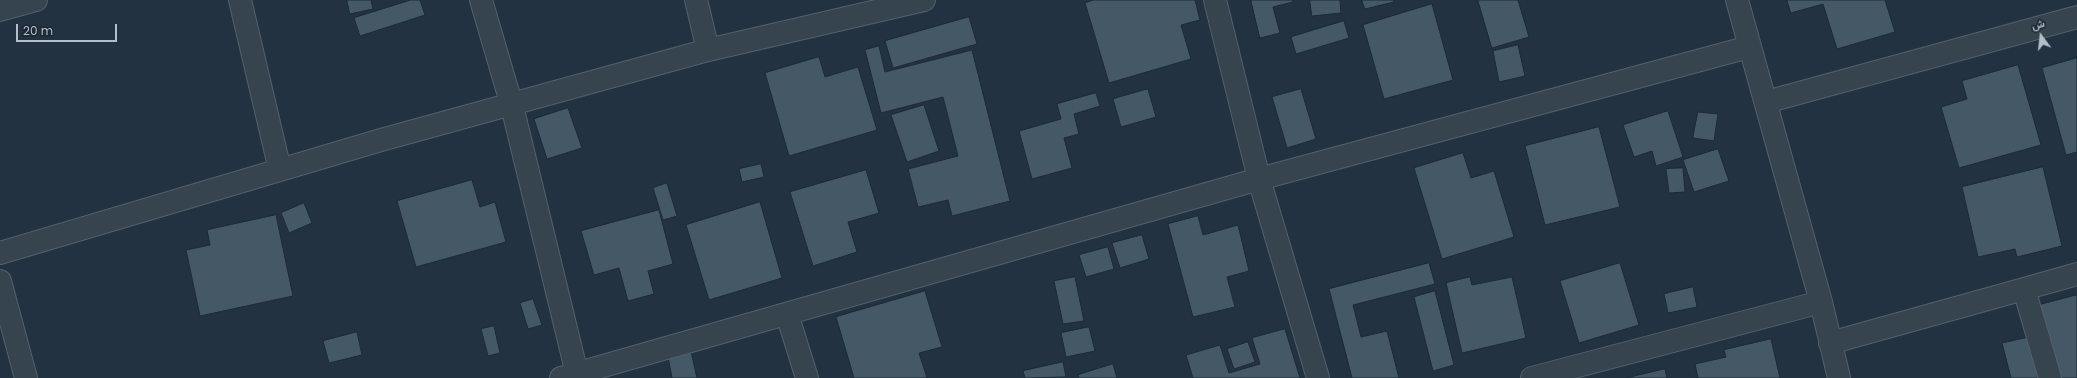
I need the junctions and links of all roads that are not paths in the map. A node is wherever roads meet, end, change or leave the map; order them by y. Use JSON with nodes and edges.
{"nodes":[{"id":1,"x":36,"y":0,"type":"edge"},
{"id":2,"x":240,"y":0,"type":"edge"},
{"id":3,"x":481,"y":0,"type":"edge"},
{"id":4,"x":696,"y":0,"type":"edge"},
{"id":5,"x":924,"y":0,"type":"edge"},
{"id":6,"x":1215,"y":0,"type":"edge"},
{"id":7,"x":1737,"y":0,"type":"edge"},
{"id":8,"x":0,"y":10,"type":"edge"},
{"id":9,"x":2077,"y":17,"type":"edge"},
{"id":10,"x":1749,"y":47,"type":"junction"},
{"id":11,"x":708,"y":50,"type":"junction"},
{"id":12,"x":1766,"y":102,"type":"junction"},
{"id":13,"x":512,"y":106,"type":"junction"},
{"id":14,"x":280,"y":170,"type":"junction"},
{"id":15,"x":1259,"y":179,"type":"junction"},
{"id":16,"x":0,"y":253,"type":"edge"},
{"id":17,"x":2077,"y":274,"type":"edge"},
{"id":18,"x":0,"y":281,"type":"edge"},
{"id":19,"x":2024,"y":289,"type":"junction"},
{"id":20,"x":1821,"y":302,"type":"junction"},
{"id":21,"x":787,"y":314,"type":"junction"},
{"id":22,"x":1830,"y":343,"type":"junction"},
{"id":23,"x":572,"y":377,"type":"edge"},
{"id":24,"x":26,"y":378,"type":"edge"},
{"id":25,"x":807,"y":378,"type":"edge"},
{"id":26,"x":1318,"y":378,"type":"edge"},
{"id":27,"x":1532,"y":378,"type":"edge"},
{"id":28,"x":1839,"y":378,"type":"edge"},
{"id":29,"x":2050,"y":378,"type":"edge"}],
"edges":[{"from":1,"to":8,"type":"street"},
{"from":2,"to":14,"type":"street"},
{"from":3,"to":13,"type":"street"},
{"from":4,"to":11,"type":"street"},
{"from":5,"to":11,"type":"street"},
{"from":6,"to":15,"type":"street"},
{"from":7,"to":10,"type":"street"},
{"from":9,"to":12,"type":"street"},
{"from":10,"to":12,"type":"street"},
{"from":10,"to":15,"type":"street"},
{"from":11,"to":13,"type":"street"},
{"from":12,"to":20,"type":"street"},
{"from":13,"to":14,"type":"street"},
{"from":13,"to":23,"type":"street"},
{"from":14,"to":16,"type":"street"},
{"from":15,"to":21,"type":"street"},
{"from":15,"to":26,"type":"street"},
{"from":17,"to":19,"type":"street"},
{"from":18,"to":24,"type":"street"},
{"from":19,"to":22,"type":"street"},
{"from":19,"to":29,"type":"street"},
{"from":20,"to":22,"type":"street"},
{"from":20,"to":27,"type":"street"},
{"from":21,"to":23,"type":"street"},
{"from":21,"to":25,"type":"street"},
{"from":22,"to":28,"type":"street"}]}
